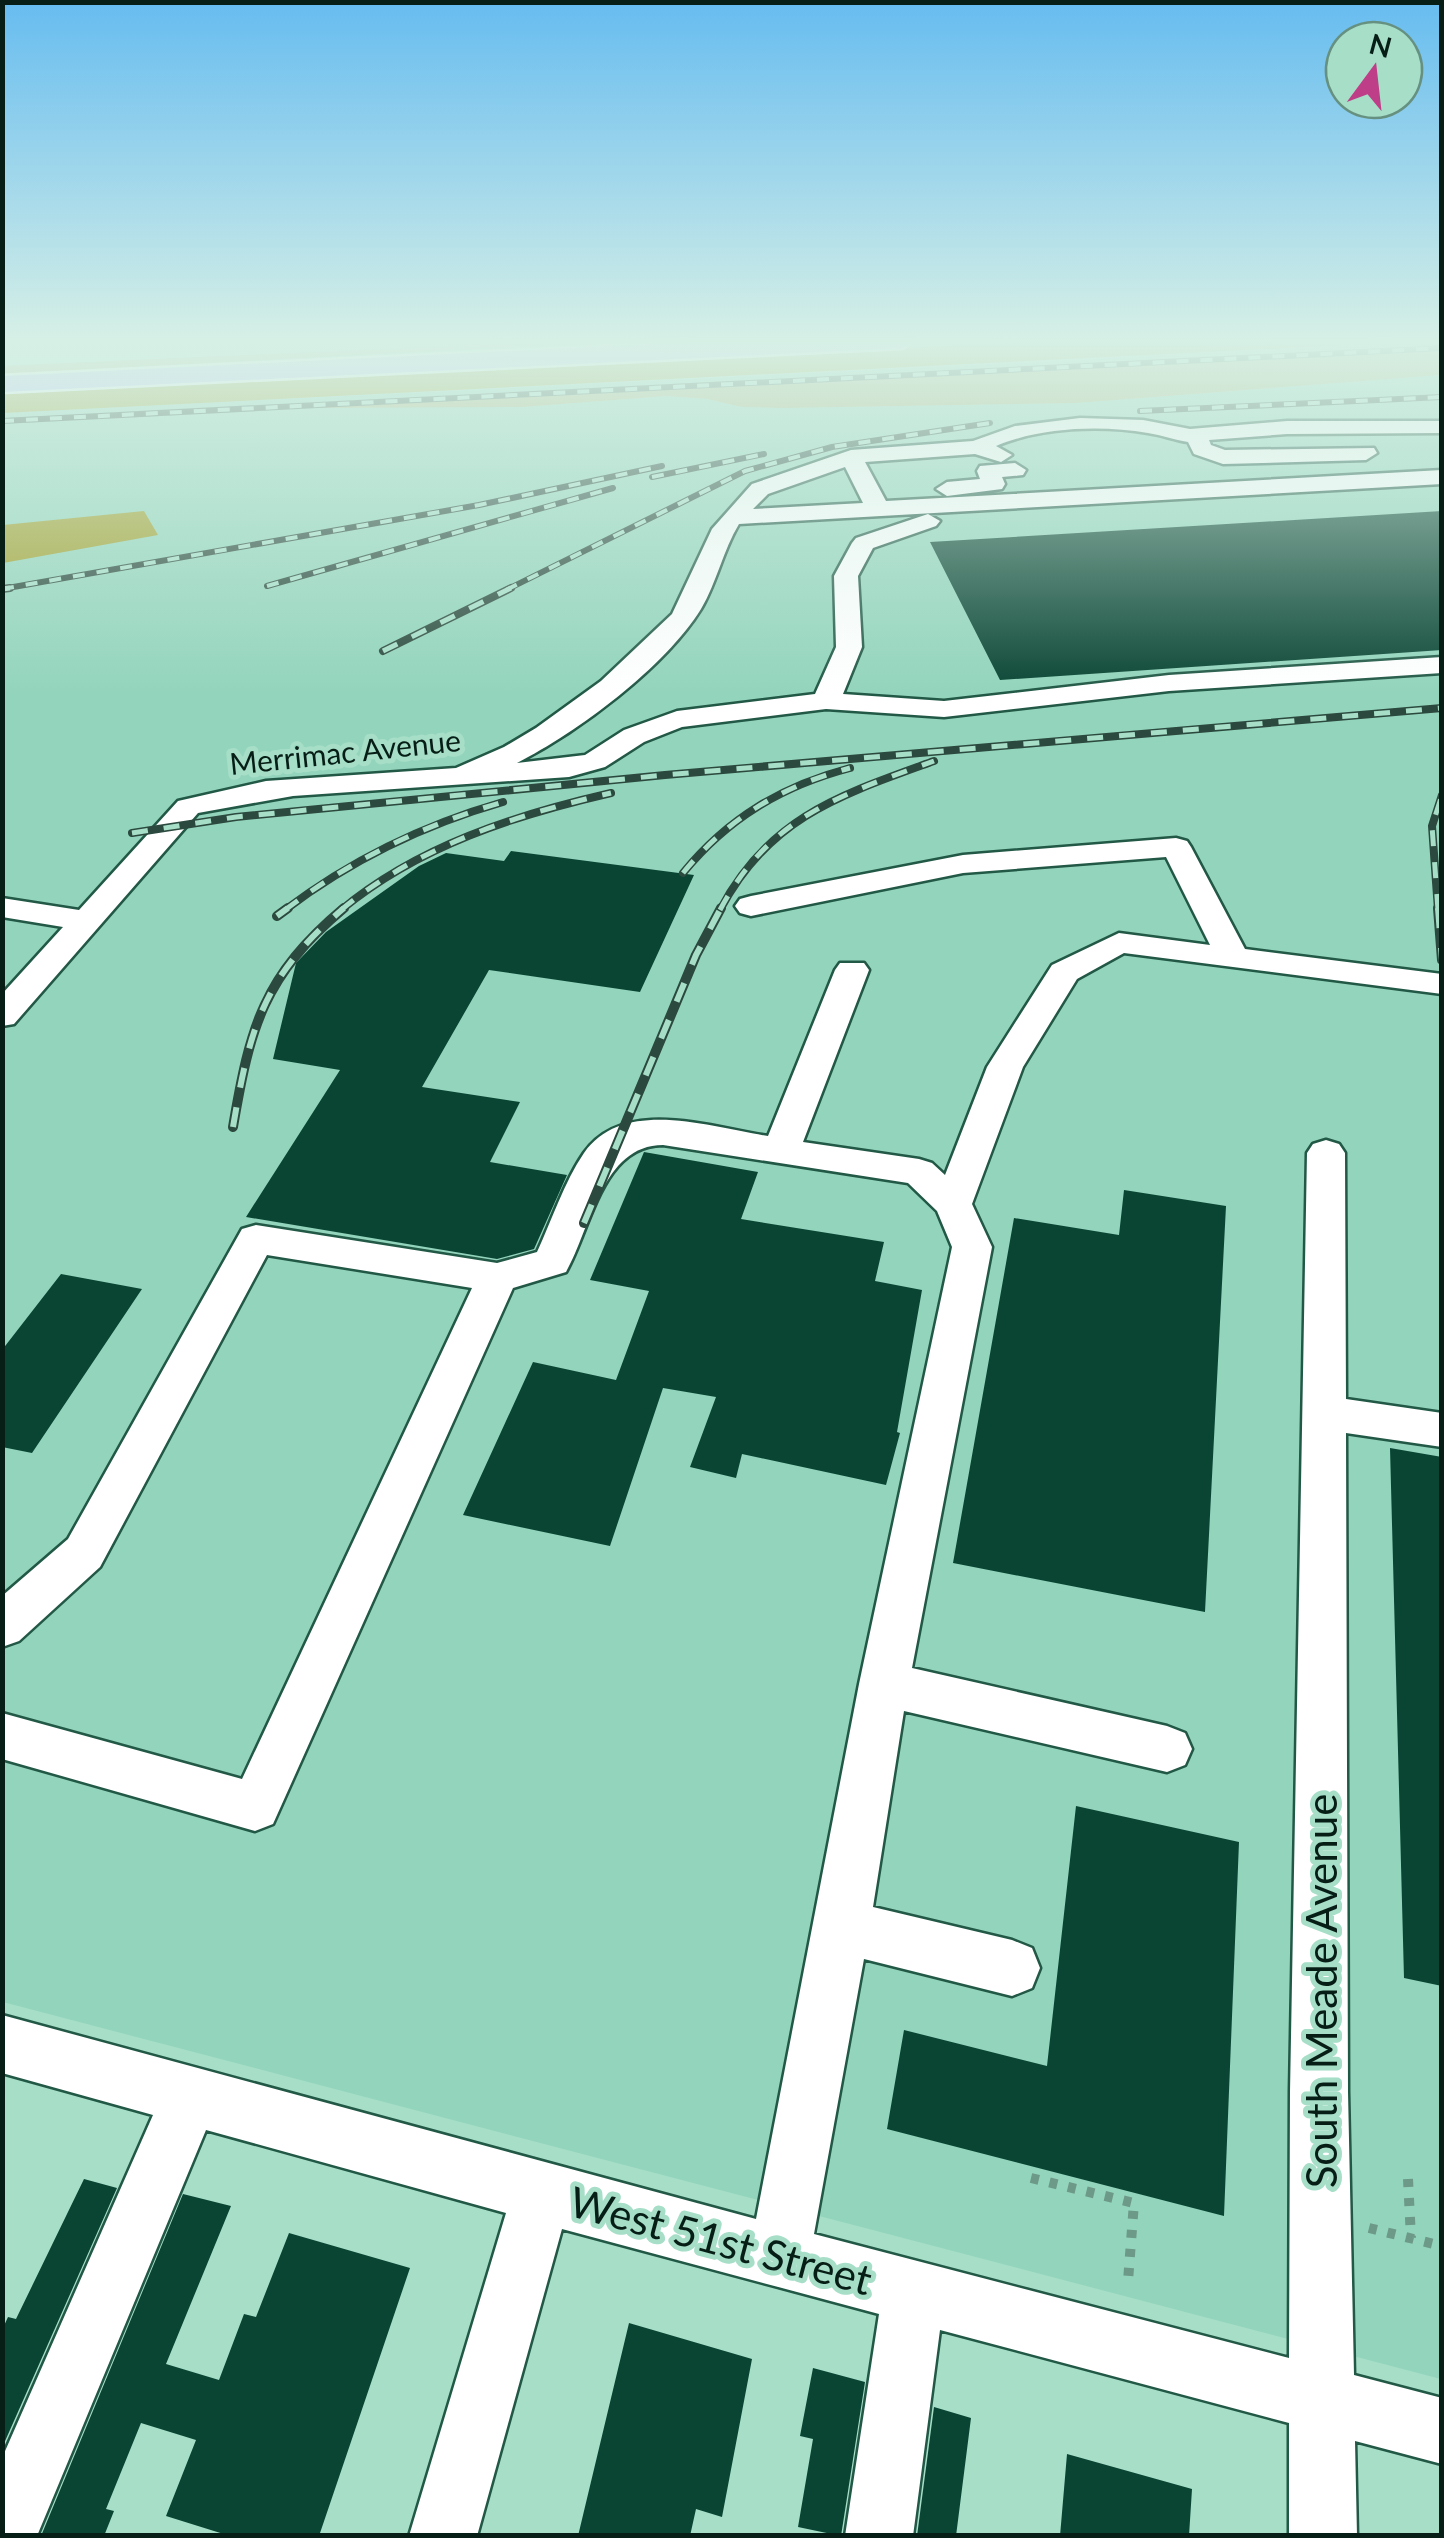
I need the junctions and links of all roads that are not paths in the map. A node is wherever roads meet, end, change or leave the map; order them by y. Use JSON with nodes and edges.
{"nodes":[{"id":1,"x":847,"y":458,"type":"edge"},
{"id":2,"x":852,"y":458,"type":"edge"},
{"id":3,"x":1003,"y":458,"type":"edge"},
{"id":4,"x":1015,"y":470,"type":"junction"},
{"id":5,"x":1442,"y":477,"type":"edge"},
{"id":6,"x":874,"y":501,"type":"junction"},
{"id":7,"x":1039,"y":501,"type":"junction"},
{"id":8,"x":1012,"y":502,"type":"junction"},
{"id":9,"x":739,"y":510,"type":"junction"},
{"id":10,"x":1442,"y":666,"type":"edge"},
{"id":11,"x":826,"y":701,"type":"junction"},
{"id":12,"x":461,"y":776,"type":"junction"},
{"id":13,"x":2,"y":906,"type":"edge"},
{"id":14,"x":751,"y":906,"type":"dead end"},
{"id":15,"x":85,"y":921,"type":"junction"},
{"id":16,"x":1232,"y":956,"type":"junction"},
{"id":17,"x":852,"y":970,"type":"dead end"},
{"id":18,"x":1442,"y":984,"type":"edge"},
{"id":19,"x":2,"y":1016,"type":"edge"},
{"id":20,"x":781,"y":1151,"type":"junction"},
{"id":21,"x":1326,"y":1153,"type":"dead end"},
{"id":22,"x":953,"y":1204,"type":"junction"},
{"id":23,"x":497,"y":1278,"type":"junction"},
{"id":24,"x":1322,"y":1430,"type":"junction"},
{"id":25,"x":1442,"y":1430,"type":"edge"},
{"id":26,"x":2,"y":1626,"type":"edge"},
{"id":27,"x":884,"y":1684,"type":"junction"},
{"id":28,"x":2,"y":1736,"type":"edge"},
{"id":29,"x":1166,"y":1749,"type":"dead end"},
{"id":30,"x":842,"y":1927,"type":"junction"},
{"id":31,"x":1012,"y":1968,"type":"dead end"},
{"id":32,"x":2,"y":2044,"type":"edge"},
{"id":33,"x":192,"y":2093,"type":"junction"},
{"id":34,"x":542,"y":2193,"type":"junction"},
{"id":35,"x":779,"y":2257,"type":"junction"},
{"id":36,"x":914,"y":2291,"type":"junction"},
{"id":37,"x":1324,"y":2400,"type":"junction"},
{"id":38,"x":1442,"y":2431,"type":"edge"},
{"id":39,"x":2,"y":2536,"type":"edge"},
{"id":40,"x":443,"y":2536,"type":"edge"},
{"id":41,"x":879,"y":2536,"type":"edge"},
{"id":42,"x":1324,"y":2536,"type":"edge"}],
"edges":[{"from":1,"to":9,"type":"street"},
{"from":2,"to":6,"type":"street"},
{"from":3,"to":4,"type":"street"},
{"from":4,"to":6,"type":"street"},
{"from":4,"to":7,"type":"street"},
{"from":5,"to":7,"type":"street"},
{"from":6,"to":8,"type":"street"},
{"from":6,"to":9,"type":"street"},
{"from":7,"to":8,"type":"street"},
{"from":8,"to":11,"type":"street"},
{"from":9,"to":12,"type":"street","name":"Merrimac Avenue"},
{"from":10,"to":11,"type":"street"},
{"from":11,"to":12,"type":"street"},
{"from":12,"to":15,"type":"street","name":"Merrimac Avenue"},
{"from":13,"to":15,"type":"street"},
{"from":14,"to":16,"type":"street"},
{"from":15,"to":19,"type":"street","name":"Merrimac Avenue"},
{"from":16,"to":18,"type":"street"},
{"from":16,"to":22,"type":"street"},
{"from":17,"to":20,"type":"street"},
{"from":20,"to":22,"type":"street"},
{"from":20,"to":23,"type":"street"},
{"from":21,"to":24,"type":"street","name":"South Meade Avenue"},
{"from":22,"to":27,"type":"street"},
{"from":23,"to":26,"type":"street"},
{"from":23,"to":28,"type":"street"},
{"from":24,"to":25,"type":"street"},
{"from":24,"to":37,"type":"street","name":"South Meade Avenue"},
{"from":27,"to":29,"type":"street"},
{"from":27,"to":30,"type":"street"},
{"from":30,"to":31,"type":"street"},
{"from":30,"to":35,"type":"street"},
{"from":32,"to":33,"type":"street","name":"West 51st Street"},
{"from":33,"to":34,"type":"street","name":"West 51st Street"},
{"from":33,"to":39,"type":"street"},
{"from":34,"to":35,"type":"street","name":"West 51st Street"},
{"from":34,"to":40,"type":"street"},
{"from":35,"to":36,"type":"street","name":"West 51st Street"},
{"from":36,"to":37,"type":"street","name":"West 51st Street"},
{"from":36,"to":41,"type":"street"},
{"from":37,"to":38,"type":"street","name":"West 51st Street"},
{"from":37,"to":42,"type":"street","name":"South Meade Avenue"}]}
